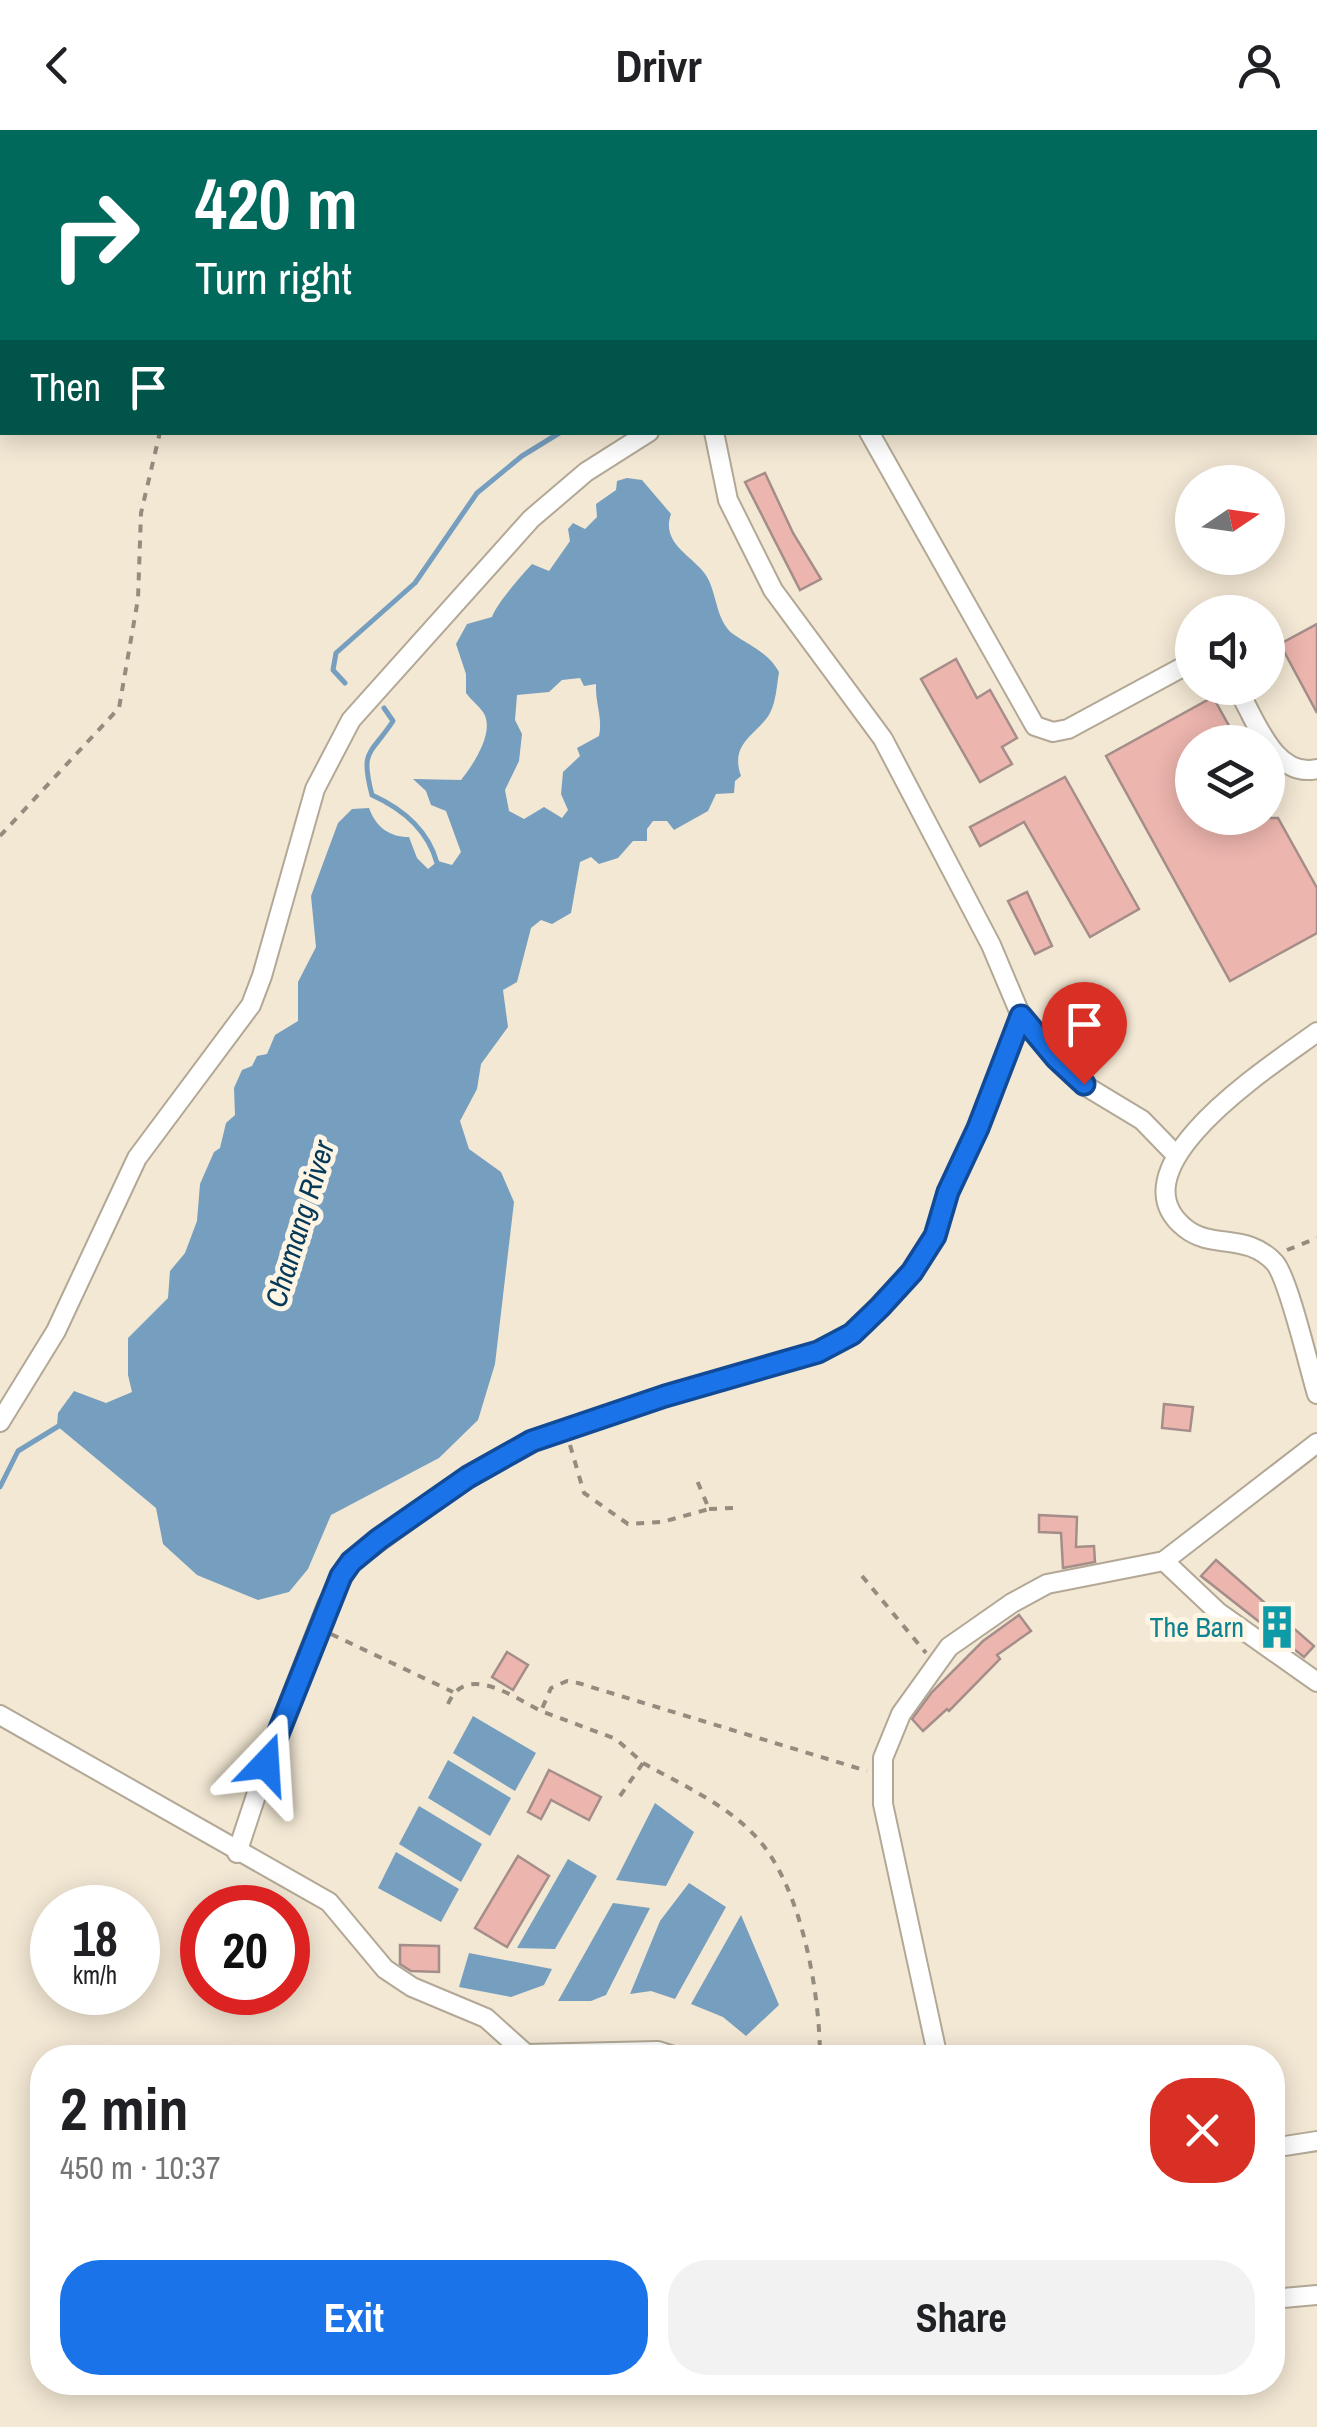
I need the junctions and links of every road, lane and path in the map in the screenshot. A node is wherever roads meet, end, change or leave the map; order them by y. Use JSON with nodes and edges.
{"nodes":[{"id":1,"x":159,"y":435,"type":"edge"},
{"id":2,"x":643,"y":435,"type":"edge"},
{"id":3,"x":715,"y":435,"type":"edge"},
{"id":4,"x":871,"y":435,"type":"edge"},
{"id":5,"x":1175,"y":671,"type":"edge"},
{"id":6,"x":1247,"y":705,"type":"edge"},
{"id":7,"x":1317,"y":770,"type":"edge"},
{"id":8,"x":0,"y":836,"type":"edge"},
{"id":9,"x":1021,"y":1016,"type":"junction"},
{"id":10,"x":1317,"y":1032,"type":"edge"},
{"id":11,"x":1175,"y":1154,"type":"junction"},
{"id":12,"x":1317,"y":1238,"type":"edge"},
{"id":13,"x":1270,"y":1260,"type":"junction"},
{"id":14,"x":1317,"y":1394,"type":"edge"},
{"id":15,"x":0,"y":1422,"type":"edge"},
{"id":16,"x":565,"y":1428,"type":"junction"},
{"id":17,"x":1317,"y":1443,"type":"edge"},
{"id":18,"x":696,"y":1478,"type":"dead end"},
{"id":19,"x":734,"y":1508,"type":"dead end"},
{"id":20,"x":709,"y":1510,"type":"junction"},
{"id":21,"x":1164,"y":1561,"type":"junction"},
{"id":22,"x":862,"y":1576,"type":"dead end"},
{"id":23,"x":318,"y":1628,"type":"junction"},
{"id":24,"x":936,"y":1664,"type":"junction"},
{"id":25,"x":1317,"y":1682,"type":"edge"},
{"id":26,"x":453,"y":1692,"type":"junction"},
{"id":27,"x":448,"y":1704,"type":"dead end"},
{"id":28,"x":541,"y":1710,"type":"junction"},
{"id":29,"x":0,"y":1715,"type":"edge"},
{"id":30,"x":643,"y":1762,"type":"junction"},
{"id":31,"x":881,"y":1775,"type":"junction"},
{"id":32,"x":620,"y":1796,"type":"dead end"},
{"id":33,"x":237,"y":1853,"type":"junction"},
{"id":34,"x":516,"y":2045,"type":"edge"},
{"id":35,"x":819,"y":2045,"type":"edge"},
{"id":36,"x":935,"y":2045,"type":"edge"},
{"id":37,"x":1317,"y":2142,"type":"edge"},
{"id":38,"x":1285,"y":2146,"type":"edge"},
{"id":39,"x":1317,"y":2295,"type":"edge"},
{"id":40,"x":1285,"y":2298,"type":"edge"}],
"edges":[{"from":1,"to":8,"type":"path"},
{"from":2,"to":15,"type":"street"},
{"from":3,"to":9,"type":"street"},
{"from":4,"to":5,"type":"street"},
{"from":6,"to":7,"type":"street"},
{"from":9,"to":11,"type":"street"},
{"from":9,"to":16,"type":"street"},
{"from":10,"to":11,"type":"street"},
{"from":11,"to":13,"type":"street"},
{"from":12,"to":13,"type":"path"},
{"from":13,"to":14,"type":"street"},
{"from":16,"to":20,"type":"path"},
{"from":16,"to":23,"type":"street"},
{"from":17,"to":21,"type":"street"},
{"from":18,"to":20,"type":"path"},
{"from":19,"to":20,"type":"path"},
{"from":21,"to":24,"type":"street"},
{"from":21,"to":25,"type":"street"},
{"from":22,"to":24,"type":"path"},
{"from":23,"to":26,"type":"path"},
{"from":23,"to":33,"type":"street"},
{"from":24,"to":31,"type":"street"},
{"from":26,"to":27,"type":"path"},
{"from":26,"to":28,"type":"path"},
{"from":28,"to":30,"type":"path"},
{"from":28,"to":31,"type":"path"},
{"from":29,"to":33,"type":"street"},
{"from":30,"to":32,"type":"path"},
{"from":30,"to":35,"type":"path"},
{"from":31,"to":36,"type":"street"},
{"from":33,"to":34,"type":"street"},
{"from":37,"to":38,"type":"street"},
{"from":39,"to":40,"type":"street"}]}
